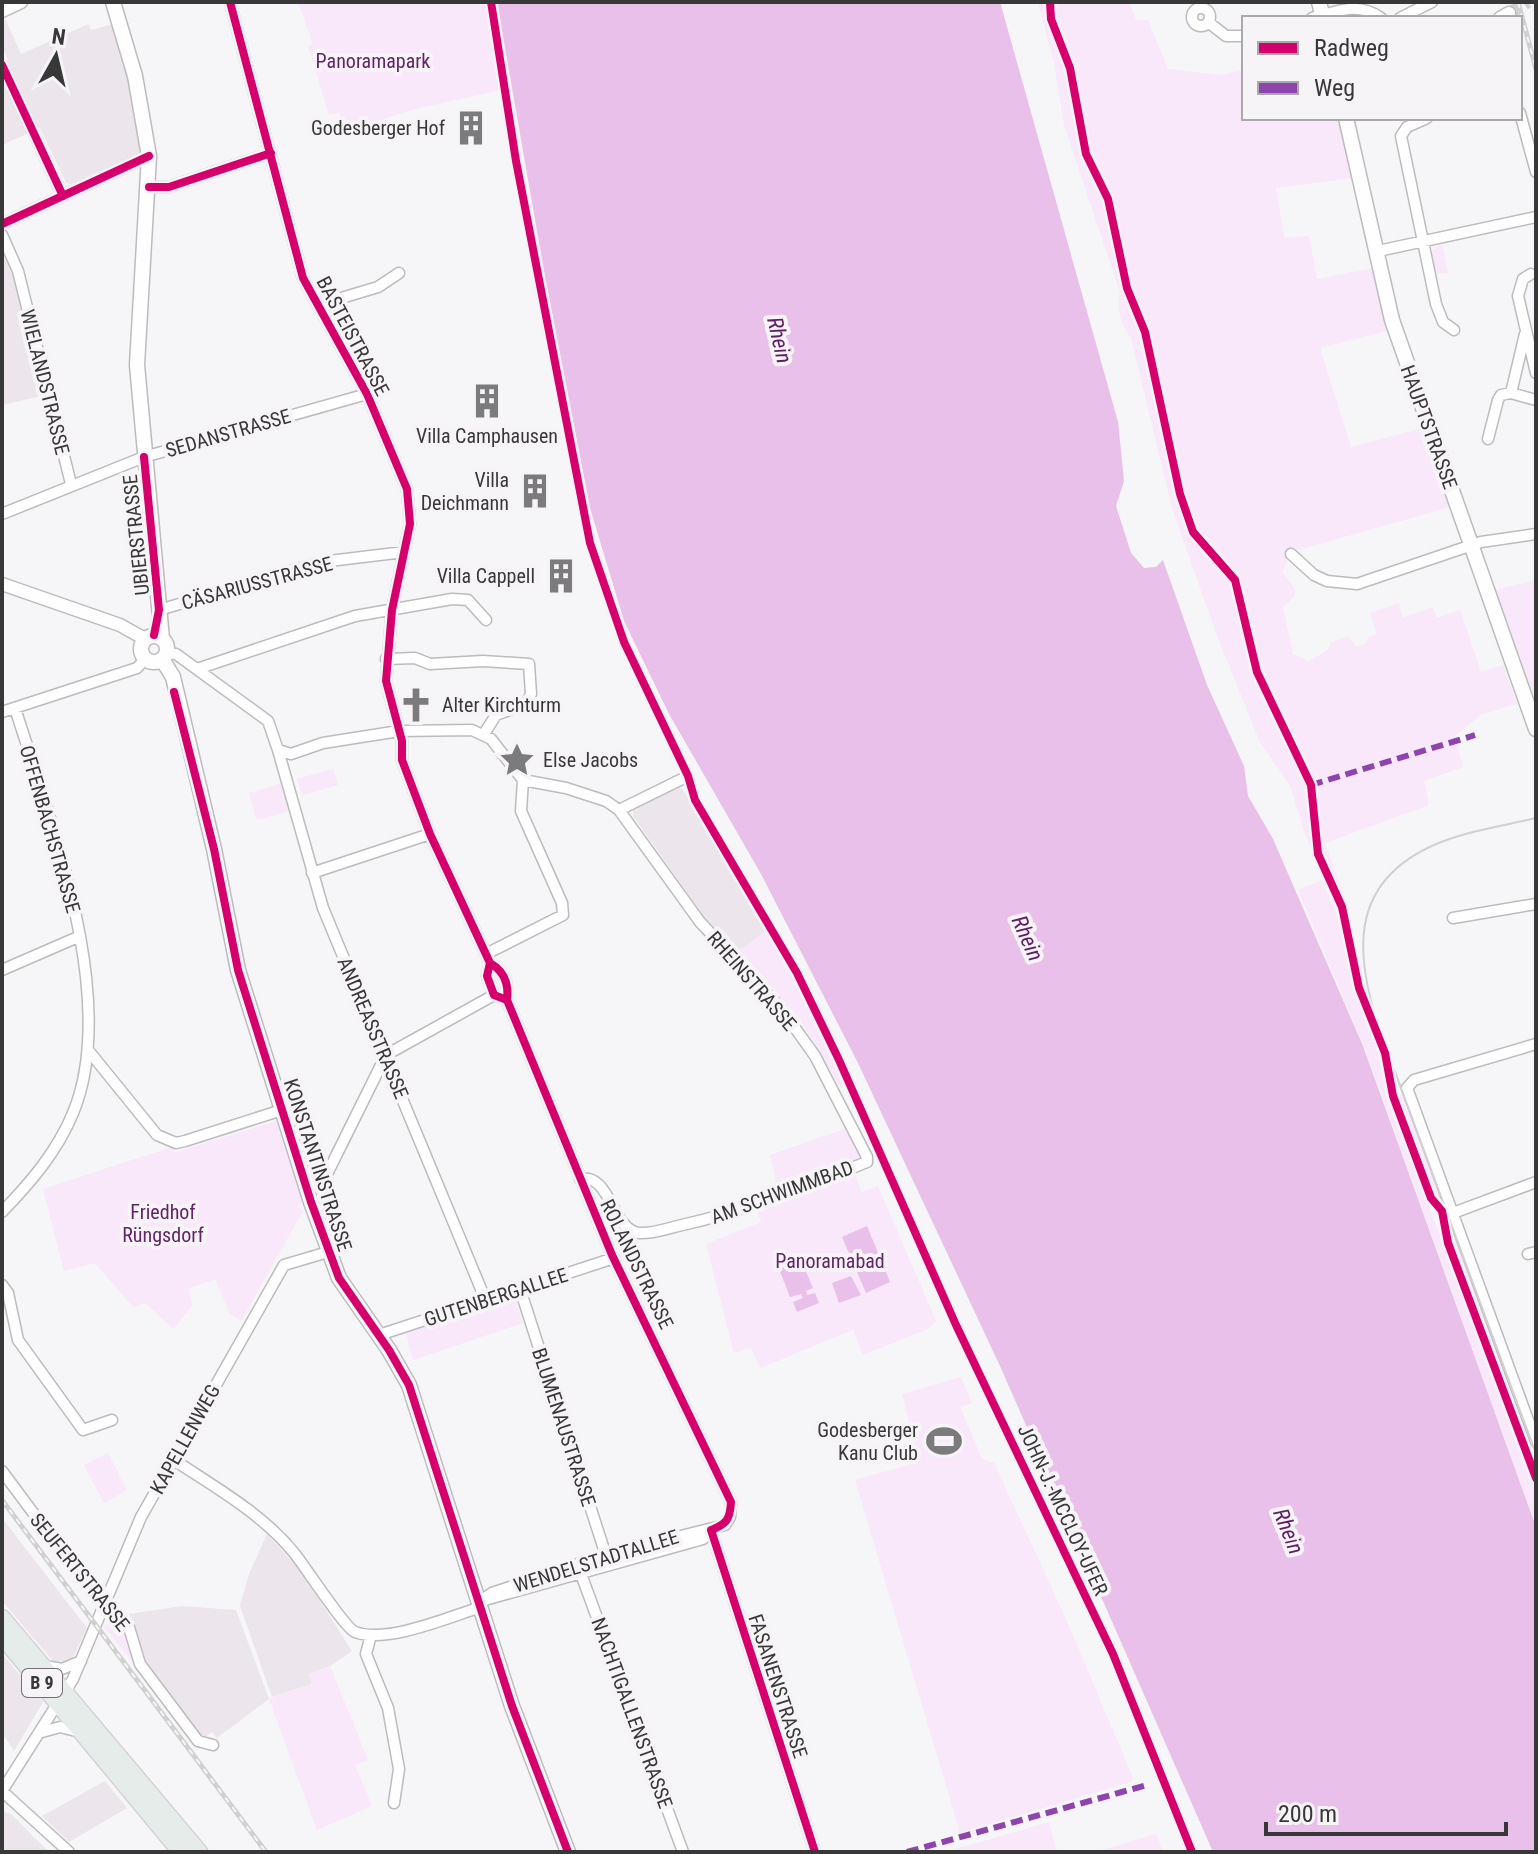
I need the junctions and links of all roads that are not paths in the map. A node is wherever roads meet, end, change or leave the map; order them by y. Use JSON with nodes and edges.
{"nodes":[{"id":1,"x":21,"y":2,"type":"edge"},
{"id":2,"x":113,"y":2,"type":"edge"},
{"id":3,"x":230,"y":2,"type":"edge"},
{"id":4,"x":1432,"y":2,"type":"edge"},
{"id":5,"x":1371,"y":5,"type":"edge"},
{"id":6,"x":2,"y":11,"type":"edge"},
{"id":7,"x":1319,"y":13,"type":"edge"},
{"id":8,"x":1404,"y":16,"type":"edge"},
{"id":9,"x":1208,"y":22,"type":"dead end"},
{"id":10,"x":1242,"y":36,"type":"edge"},
{"id":11,"x":2,"y":65,"type":"edge"},
{"id":12,"x":1346,"y":120,"type":"edge"},
{"id":13,"x":1354,"y":120,"type":"edge"},
{"id":14,"x":1423,"y":120,"type":"edge"},
{"id":15,"x":1522,"y":120,"type":"edge"},
{"id":16,"x":1350,"y":135,"type":"junction"},
{"id":17,"x":271,"y":153,"type":"junction"},
{"id":18,"x":149,"y":156,"type":"junction"},
{"id":19,"x":1536,"y":172,"type":"edge"},
{"id":20,"x":149,"y":187,"type":"junction"},
{"id":21,"x":63,"y":196,"type":"junction"},
{"id":22,"x":1536,"y":217,"type":"edge"},
{"id":23,"x":2,"y":224,"type":"edge"},
{"id":24,"x":2,"y":235,"type":"edge"},
{"id":25,"x":1424,"y":242,"type":"junction"},
{"id":26,"x":1378,"y":251,"type":"junction"},
{"id":27,"x":399,"y":273,"type":"dead end"},
{"id":28,"x":1531,"y":274,"type":"dead end"},
{"id":29,"x":318,"y":305,"type":"junction"},
{"id":30,"x":1454,"y":330,"type":"dead end"},
{"id":31,"x":1526,"y":332,"type":"junction"},
{"id":32,"x":1536,"y":373,"type":"edge"},
{"id":33,"x":1511,"y":393,"type":"junction"},
{"id":34,"x":367,"y":394,"type":"junction"},
{"id":35,"x":1536,"y":400,"type":"edge"},
{"id":36,"x":1488,"y":439,"type":"dead end"},
{"id":37,"x":144,"y":457,"type":"junction"},
{"id":38,"x":71,"y":484,"type":"junction"},
{"id":39,"x":2,"y":514,"type":"edge"},
{"id":40,"x":1534,"y":533,"type":"edge"},
{"id":41,"x":1471,"y":546,"type":"junction"},
{"id":42,"x":404,"y":552,"type":"junction"},
{"id":43,"x":1291,"y":554,"type":"dead end"},
{"id":44,"x":2,"y":584,"type":"edge"},
{"id":45,"x":159,"y":610,"type":"junction"},
{"id":46,"x":392,"y":610,"type":"junction"},
{"id":47,"x":486,"y":620,"type":"dead end"},
{"id":48,"x":156,"y":649,"type":"junction"},
{"id":49,"x":386,"y":659,"type":"junction"},
{"id":50,"x":197,"y":669,"type":"junction"},
{"id":51,"x":15,"y":708,"type":"junction"},
{"id":52,"x":2,"y":712,"type":"edge"},
{"id":53,"x":1536,"y":729,"type":"edge"},
{"id":54,"x":399,"y":731,"type":"junction"},
{"id":55,"x":484,"y":734,"type":"junction"},
{"id":56,"x":278,"y":750,"type":"junction"},
{"id":57,"x":688,"y":776,"type":"dead end"},
{"id":58,"x":523,"y":780,"type":"junction"},
{"id":59,"x":619,"y":810,"type":"junction"},
{"id":60,"x":430,"y":834,"type":"junction"},
{"id":61,"x":312,"y":873,"type":"junction"},
{"id":62,"x":1536,"y":904,"type":"edge"},
{"id":63,"x":1453,"y":918,"type":"dead end"},
{"id":64,"x":78,"y":937,"type":"junction"},
{"id":65,"x":488,"y":959,"type":"junction"},
{"id":66,"x":2,"y":970,"type":"edge"},
{"id":67,"x":494,"y":995,"type":"junction"},
{"id":68,"x":507,"y":1000,"type":"junction"},
{"id":69,"x":1536,"y":1044,"type":"edge"},
{"id":70,"x":88,"y":1050,"type":"junction"},
{"id":71,"x":386,"y":1055,"type":"junction"},
{"id":72,"x":282,"y":1110,"type":"junction"},
{"id":73,"x":867,"y":1162,"type":"joint"},
{"id":74,"x":580,"y":1179,"type":"junction"},
{"id":75,"x":1536,"y":1182,"type":"edge"},
{"id":76,"x":306,"y":1185,"type":"junction"},
{"id":77,"x":2,"y":1212,"type":"edge"},
{"id":78,"x":1453,"y":1213,"type":"junction"},
{"id":79,"x":328,"y":1252,"type":"junction"},
{"id":80,"x":614,"y":1258,"type":"junction"},
{"id":81,"x":2,"y":1285,"type":"edge"},
{"id":82,"x":520,"y":1289,"type":"junction"},
{"id":83,"x":486,"y":1301,"type":"junction"},
{"id":84,"x":379,"y":1335,"type":"junction"},
{"id":85,"x":112,"y":1420,"type":"dead end"},
{"id":86,"x":1536,"y":1442,"type":"edge"},
{"id":87,"x":174,"y":1460,"type":"junction"},
{"id":88,"x":2,"y":1471,"type":"edge"},
{"id":89,"x":711,"y":1530,"type":"junction"},
{"id":90,"x":607,"y":1560,"type":"junction"},
{"id":91,"x":581,"y":1574,"type":"junction"},
{"id":92,"x":480,"y":1604,"type":"junction"},
{"id":93,"x":104,"y":1605,"type":"junction"},
{"id":94,"x":2,"y":1618,"type":"edge"},
{"id":95,"x":371,"y":1635,"type":"junction"},
{"id":96,"x":2,"y":1636,"type":"edge"},
{"id":97,"x":81,"y":1661,"type":"junction"},
{"id":98,"x":43,"y":1665,"type":"junction"},
{"id":99,"x":62,"y":1698,"type":"junction"},
{"id":100,"x":80,"y":1732,"type":"junction"},
{"id":101,"x":40,"y":1733,"type":"junction"},
{"id":102,"x":213,"y":1745,"type":"dead end"},
{"id":103,"x":125,"y":1764,"type":"junction"},
{"id":104,"x":2,"y":1791,"type":"edge"},
{"id":105,"x":394,"y":1803,"type":"dead end"},
{"id":106,"x":144,"y":1808,"type":"junction"},
{"id":107,"x":69,"y":1852,"type":"edge"},
{"id":108,"x":171,"y":1852,"type":"edge"},
{"id":109,"x":181,"y":1852,"type":"edge"},
{"id":110,"x":199,"y":1852,"type":"edge"},
{"id":111,"x":209,"y":1852,"type":"edge"},
{"id":112,"x":568,"y":1852,"type":"edge"},
{"id":113,"x":683,"y":1852,"type":"edge"},
{"id":114,"x":815,"y":1852,"type":"edge"}],
"edges":[{"from":1,"to":6,"type":"street"},
{"from":2,"to":18,"type":"main road","name":"UBIERSTRASSE"},
{"from":3,"to":17,"type":"street","name":"BASTEISTRASSE"},
{"from":4,"to":8,"type":"street"},
{"from":5,"to":7,"type":"street"},
{"from":9,"to":10,"type":"street"},
{"from":11,"to":21,"type":"street"},
{"from":12,"to":16,"type":"main road","name":"HAUPTSTRASSE"},
{"from":13,"to":16,"type":"street"},
{"from":14,"to":25,"type":"street"},
{"from":15,"to":19,"type":"street"},
{"from":16,"to":26,"type":"main road","name":"HAUPTSTRASSE"},
{"from":17,"to":20,"type":"street"},
{"from":17,"to":29,"type":"street","name":"BASTEISTRASSE"},
{"from":18,"to":20,"type":"main road","name":"UBIERSTRASSE"},
{"from":18,"to":21,"type":"street"},
{"from":20,"to":37,"type":"main road","name":"UBIERSTRASSE"},
{"from":21,"to":23,"type":"street"},
{"from":22,"to":25,"type":"street"},
{"from":24,"to":38,"type":"street","name":"WIELANDSTRASSE"},
{"from":25,"to":26,"type":"street"},
{"from":25,"to":30,"type":"street"},
{"from":26,"to":41,"type":"main road","name":"HAUPTSTRASSE"},
{"from":27,"to":29,"type":"street","name":"BASTEISTRASSE"},
{"from":28,"to":31,"type":"street"},
{"from":29,"to":34,"type":"street","name":"BASTEISTRASSE"},
{"from":31,"to":32,"type":"street"},
{"from":31,"to":33,"type":"street"},
{"from":33,"to":35,"type":"street"},
{"from":33,"to":36,"type":"street"},
{"from":34,"to":37,"type":"street","name":"SEDANSTRASSE"},
{"from":34,"to":42,"type":"street","name":"BASTEISTRASSE"},
{"from":37,"to":38,"type":"street","name":"SEDANSTRASSE"},
{"from":37,"to":45,"type":"main road","name":"UBIERSTRASSE"},
{"from":38,"to":39,"type":"street","name":"SEDANSTRASSE"},
{"from":40,"to":41,"type":"street"},
{"from":41,"to":43,"type":"street"},
{"from":41,"to":53,"type":"main road","name":"HAUPTSTRASSE"},
{"from":42,"to":45,"type":"street","name":"CÄSARIUSSTRASSE"},
{"from":42,"to":46,"type":"street","name":"BASTEISTRASSE"},
{"from":44,"to":48,"type":"street"},
{"from":45,"to":48,"type":"main road","name":"UBIERSTRASSE"},
{"from":46,"to":47,"type":"street"},
{"from":46,"to":49,"type":"street","name":"BASTEISTRASSE"},
{"from":46,"to":50,"type":"street"},
{"from":48,"to":50,"type":"street"},
{"from":48,"to":51,"type":"street"},
{"from":48,"to":72,"type":"main road","name":"KONSTANTINSTRASSE"},
{"from":49,"to":54,"type":"street","name":"BASTEISTRASSE"},
{"from":49,"to":55,"type":"street"},
{"from":50,"to":56,"type":"street"},
{"from":51,"to":52,"type":"street"},
{"from":51,"to":64,"type":"street","name":"OFFENBACHSTRASSE"},
{"from":54,"to":55,"type":"street"},
{"from":54,"to":56,"type":"street"},
{"from":54,"to":60,"type":"street","name":"ROLANDSTRASSE"},
{"from":55,"to":58,"type":"street"},
{"from":56,"to":61,"type":"street","name":"ANDREASSTRASSE"},
{"from":57,"to":59,"type":"street"},
{"from":58,"to":59,"type":"street","name":"RHEINSTRASSE"},
{"from":58,"to":65,"type":"street"},
{"from":59,"to":73,"type":"street","name":"RHEINSTRASSE"},
{"from":60,"to":61,"type":"street"},
{"from":60,"to":65,"type":"street","name":"ROLANDSTRASSE"},
{"from":61,"to":71,"type":"street","name":"ANDREASSTRASSE"},
{"from":62,"to":63,"type":"street"},
{"from":64,"to":66,"type":"street"},
{"from":64,"to":70,"type":"street","name":"OFFENBACHSTRASSE"},
{"from":65,"to":67,"type":"street","name":"ROLANDSTRASSE"},
{"from":65,"to":68,"type":"street","name":"ROLANDSTRASSE"},
{"from":67,"to":68,"type":"street"},
{"from":67,"to":71,"type":"street"},
{"from":68,"to":74,"type":"street","name":"ROLANDSTRASSE"},
{"from":69,"to":78,"type":"street"},
{"from":70,"to":72,"type":"street"},
{"from":70,"to":77,"type":"street","name":"OFFENBACHSTRASSE"},
{"from":71,"to":76,"type":"street"},
{"from":71,"to":83,"type":"street","name":"ANDREASSTRASSE"},
{"from":72,"to":76,"type":"main road","name":"KONSTANTINSTRASSE"},
{"from":73,"to":74,"type":"street","name":"AM SCHWIMMBAD"},
{"from":74,"to":80,"type":"street","name":"ROLANDSTRASSE"},
{"from":75,"to":78,"type":"street"},
{"from":76,"to":79,"type":"main road","name":"KONSTANTINSTRASSE"},
{"from":78,"to":86,"type":"street"},
{"from":79,"to":84,"type":"main road","name":"KONSTANTINSTRASSE"},
{"from":79,"to":87,"type":"street","name":"KAPELLENWEG"},
{"from":80,"to":82,"type":"street","name":"GUTENBERGALLEE"},
{"from":80,"to":89,"type":"street","name":"ROLANDSTRASSE"},
{"from":81,"to":85,"type":"street"},
{"from":82,"to":83,"type":"street","name":"GUTENBERGALLEE"},
{"from":82,"to":90,"type":"street","name":"BLUMENAUSTRASSE"},
{"from":83,"to":84,"type":"street","name":"GUTENBERGALLEE"},
{"from":84,"to":92,"type":"main road","name":"KONSTANTINSTRASSE"},
{"from":87,"to":93,"type":"street","name":"KAPELLENWEG"},
{"from":87,"to":95,"type":"street"},
{"from":88,"to":93,"type":"street","name":"SEUFERTSTRASSE"},
{"from":89,"to":90,"type":"street","name":"WENDELSTADTALLEE"},
{"from":89,"to":114,"type":"street","name":"FASANENSTRASSE"},
{"from":90,"to":91,"type":"street","name":"WENDELSTADTALLEE"},
{"from":90,"to":92,"type":"street","name":"WENDELSTADTALLEE"},
{"from":91,"to":92,"type":"street","name":"WENDELSTADTALLEE"},
{"from":91,"to":113,"type":"street","name":"NACHTIGALLENSTRASSE"},
{"from":92,"to":95,"type":"street"},
{"from":92,"to":112,"type":"main road","name":"KONSTANTINSTRASSE"},
{"from":93,"to":97,"type":"street","name":"KAPELLENWEG"},
{"from":93,"to":102,"type":"street","name":"SEUFERTSTRASSE"},
{"from":94,"to":98,"type":"main road","number":"B 9"},
{"from":95,"to":105,"type":"street"},
{"from":96,"to":99,"type":"main road","number":"B 9"},
{"from":97,"to":98,"type":"street"},
{"from":97,"to":99,"type":"street","name":"KAPELLENWEG"},
{"from":98,"to":99,"type":"main road","number":"B 9"},
{"from":99,"to":100,"type":"main road","number":"B 9"},
{"from":99,"to":101,"type":"street","name":"KAPELLENWEG"},
{"from":99,"to":103,"type":"main road","number":"B 9"},
{"from":100,"to":101,"type":"street"},
{"from":100,"to":106,"type":"main road","number":"B 9"},
{"from":101,"to":104,"type":"street","name":"KAPELLENWEG"},
{"from":103,"to":110,"type":"main road","number":"B 9"},
{"from":103,"to":111,"type":"main road"},
{"from":104,"to":107,"type":"street"},
{"from":106,"to":108,"type":"main road"},
{"from":106,"to":109,"type":"main road","number":"B 9"}]}
